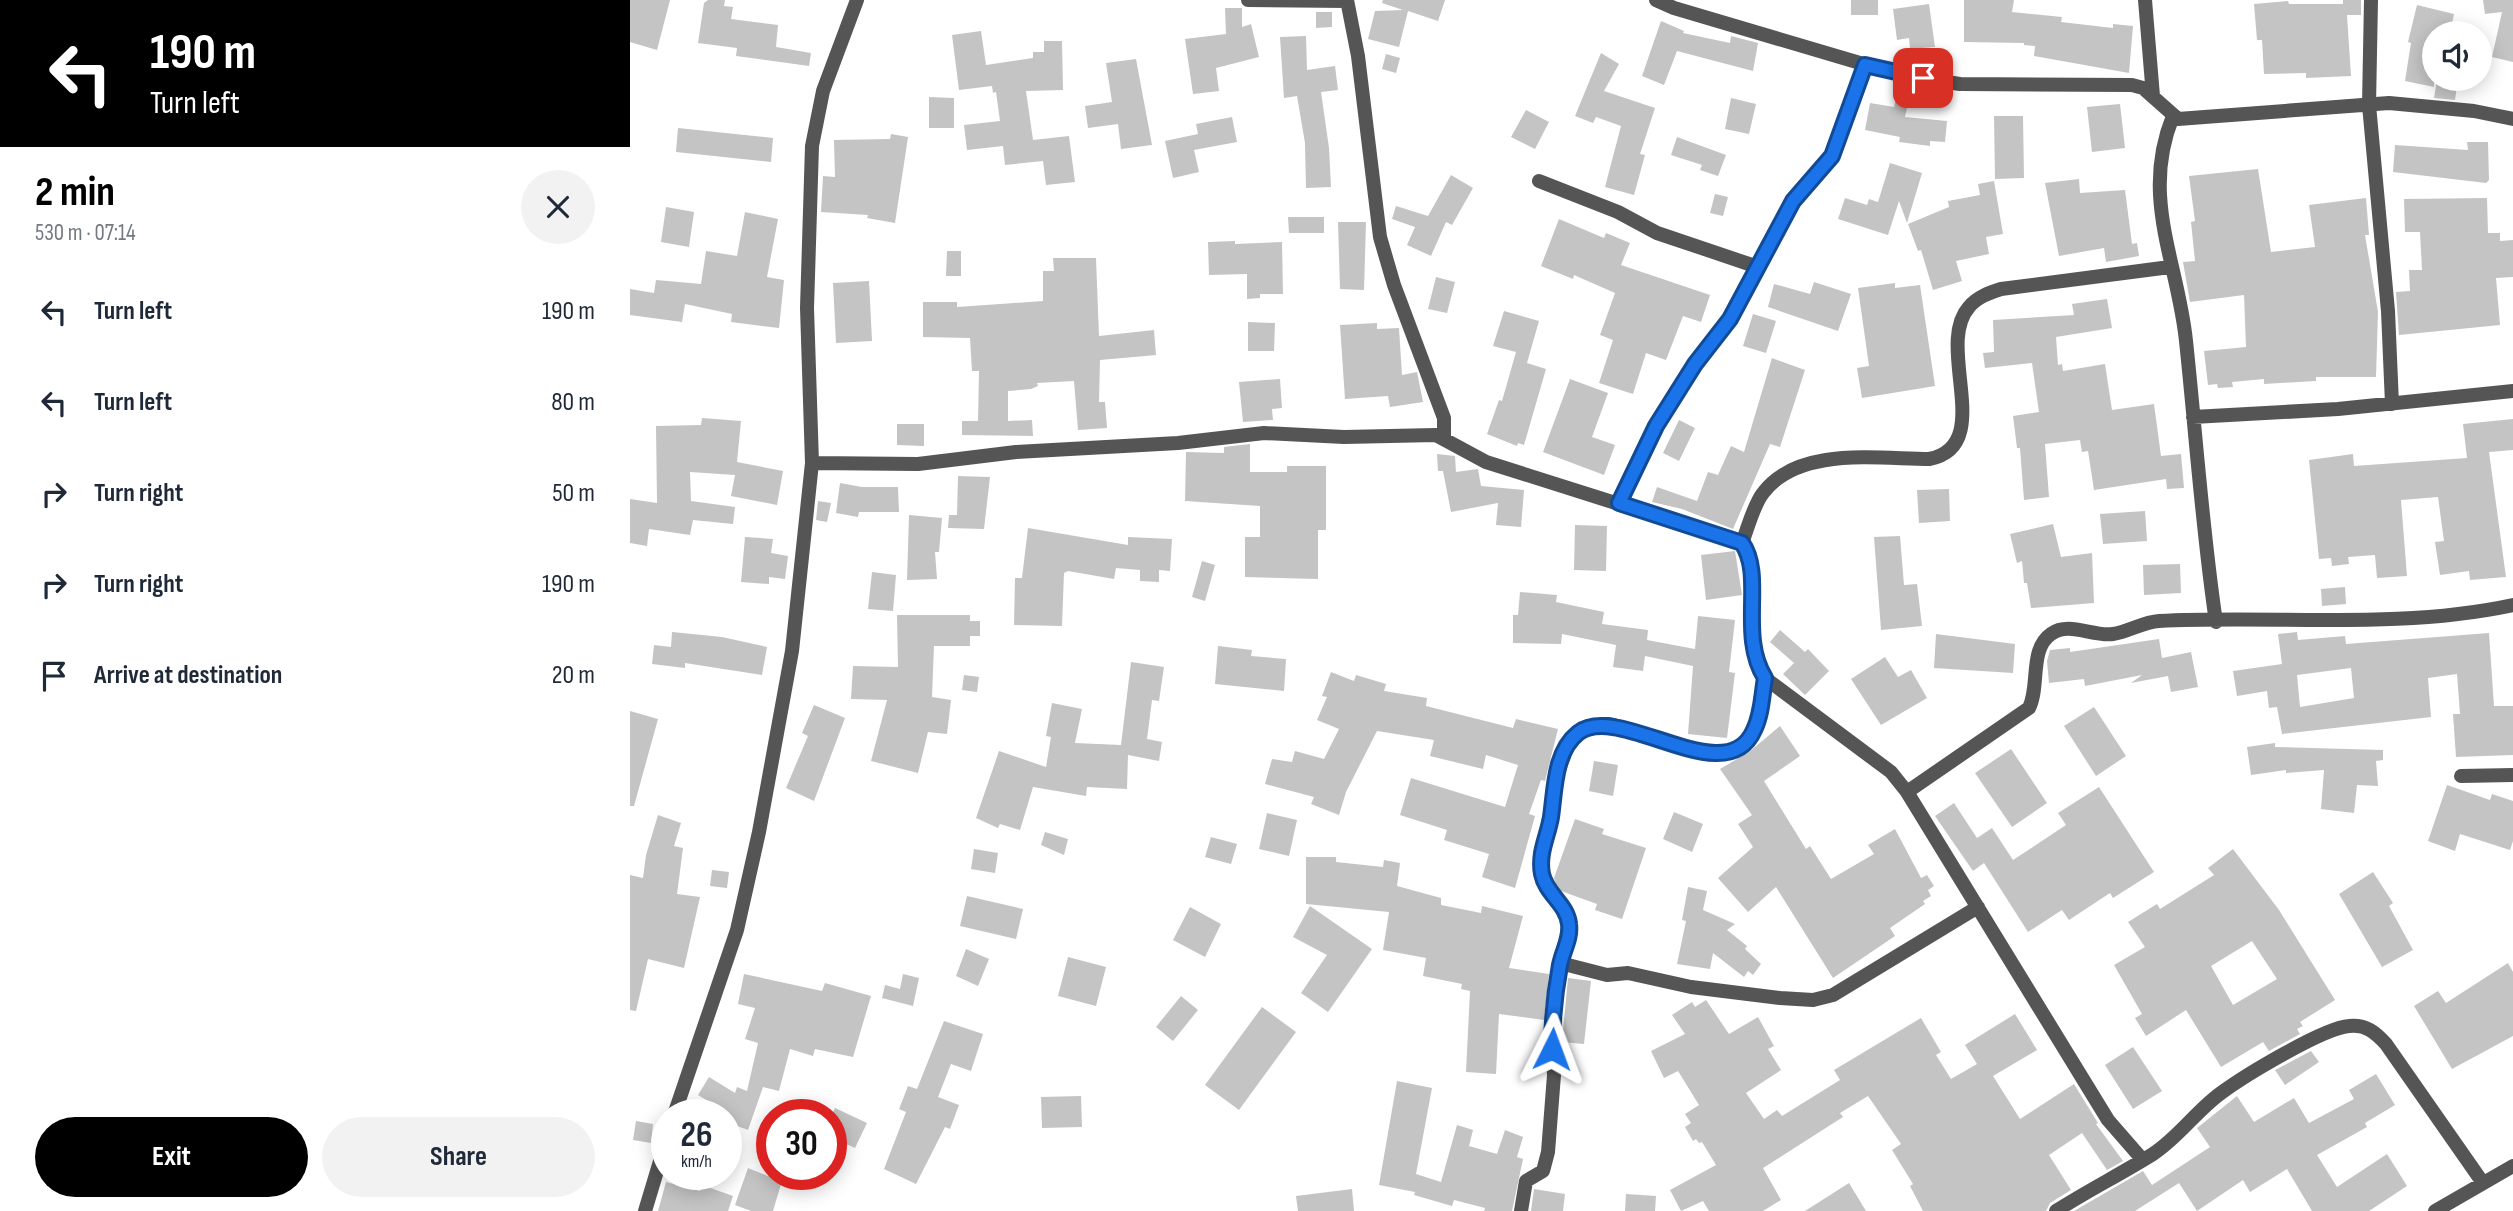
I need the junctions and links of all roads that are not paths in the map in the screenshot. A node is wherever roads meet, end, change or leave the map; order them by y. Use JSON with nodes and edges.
{"nodes":[{"id":1,"x":857,"y":0,"type":"edge"},
{"id":2,"x":1248,"y":0,"type":"edge"},
{"id":3,"x":1656,"y":0,"type":"edge"},
{"id":4,"x":2145,"y":0,"type":"edge"},
{"id":5,"x":2371,"y":0,"type":"edge"},
{"id":6,"x":1347,"y":1,"type":"edge"},
{"id":7,"x":1865,"y":65,"type":"junction"},
{"id":8,"x":2153,"y":96,"type":"junction"},
{"id":9,"x":2369,"y":105,"type":"junction"},
{"id":10,"x":2173,"y":116,"type":"junction"},
{"id":11,"x":2513,"y":119,"type":"edge"},
{"id":12,"x":1539,"y":181,"type":"dead end"},
{"id":13,"x":1758,"y":267,"type":"junction"},
{"id":14,"x":2170,"y":267,"type":"junction"},
{"id":15,"x":2513,"y":391,"type":"edge"},
{"id":16,"x":2392,"y":404,"type":"junction"},
{"id":17,"x":2193,"y":417,"type":"junction"},
{"id":18,"x":1444,"y":438,"type":"junction"},
{"id":19,"x":812,"y":463,"type":"junction"},
{"id":20,"x":1619,"y":503,"type":"junction"},
{"id":21,"x":1742,"y":543,"type":"junction"},
{"id":22,"x":2513,"y":605,"type":"edge"},
{"id":23,"x":2216,"y":622,"type":"junction"},
{"id":24,"x":1765,"y":678,"type":"junction"},
{"id":25,"x":2513,"y":775,"type":"edge"},
{"id":26,"x":2462,"y":776,"type":"dead end"},
{"id":27,"x":1907,"y":792,"type":"junction"},
{"id":28,"x":1978,"y":907,"type":"junction"},
{"id":29,"x":1560,"y":963,"type":"junction"},
{"id":30,"x":679,"y":1099,"type":"edge"},
{"id":31,"x":2142,"y":1159,"type":"junction"},
{"id":32,"x":2513,"y":1166,"type":"edge"},
{"id":33,"x":2483,"y":1183,"type":"junction"},
{"id":34,"x":651,"y":1190,"type":"edge"},
{"id":35,"x":645,"y":1211,"type":"edge"},
{"id":36,"x":1521,"y":1211,"type":"edge"},
{"id":37,"x":2056,"y":1211,"type":"edge"},
{"id":38,"x":2435,"y":1211,"type":"edge"}],
"edges":[{"from":1,"to":19,"type":"street"},
{"from":2,"to":6,"type":"street"},
{"from":3,"to":7,"type":"street"},
{"from":4,"to":8,"type":"street"},
{"from":5,"to":9,"type":"street"},
{"from":6,"to":18,"type":"street"},
{"from":7,"to":8,"type":"street"},
{"from":7,"to":13,"type":"street"},
{"from":8,"to":10,"type":"street"},
{"from":9,"to":10,"type":"street"},
{"from":9,"to":11,"type":"street"},
{"from":9,"to":16,"type":"street"},
{"from":10,"to":14,"type":"street"},
{"from":12,"to":13,"type":"street"},
{"from":13,"to":20,"type":"street"},
{"from":14,"to":17,"type":"street"},
{"from":14,"to":21,"type":"street"},
{"from":15,"to":16,"type":"street"},
{"from":16,"to":17,"type":"street"},
{"from":17,"to":23,"type":"street"},
{"from":18,"to":19,"type":"street"},
{"from":18,"to":20,"type":"street"},
{"from":19,"to":30,"type":"street"},
{"from":20,"to":21,"type":"street"},
{"from":21,"to":24,"type":"street"},
{"from":22,"to":23,"type":"street"},
{"from":23,"to":27,"type":"street"},
{"from":24,"to":27,"type":"street"},
{"from":24,"to":29,"type":"street"},
{"from":25,"to":26,"type":"street"},
{"from":27,"to":28,"type":"street"},
{"from":28,"to":29,"type":"street"},
{"from":28,"to":31,"type":"street"},
{"from":29,"to":36,"type":"street"},
{"from":31,"to":33,"type":"street"},
{"from":31,"to":37,"type":"street"},
{"from":32,"to":33,"type":"street"},
{"from":33,"to":38,"type":"street"},
{"from":34,"to":35,"type":"street"}]}
